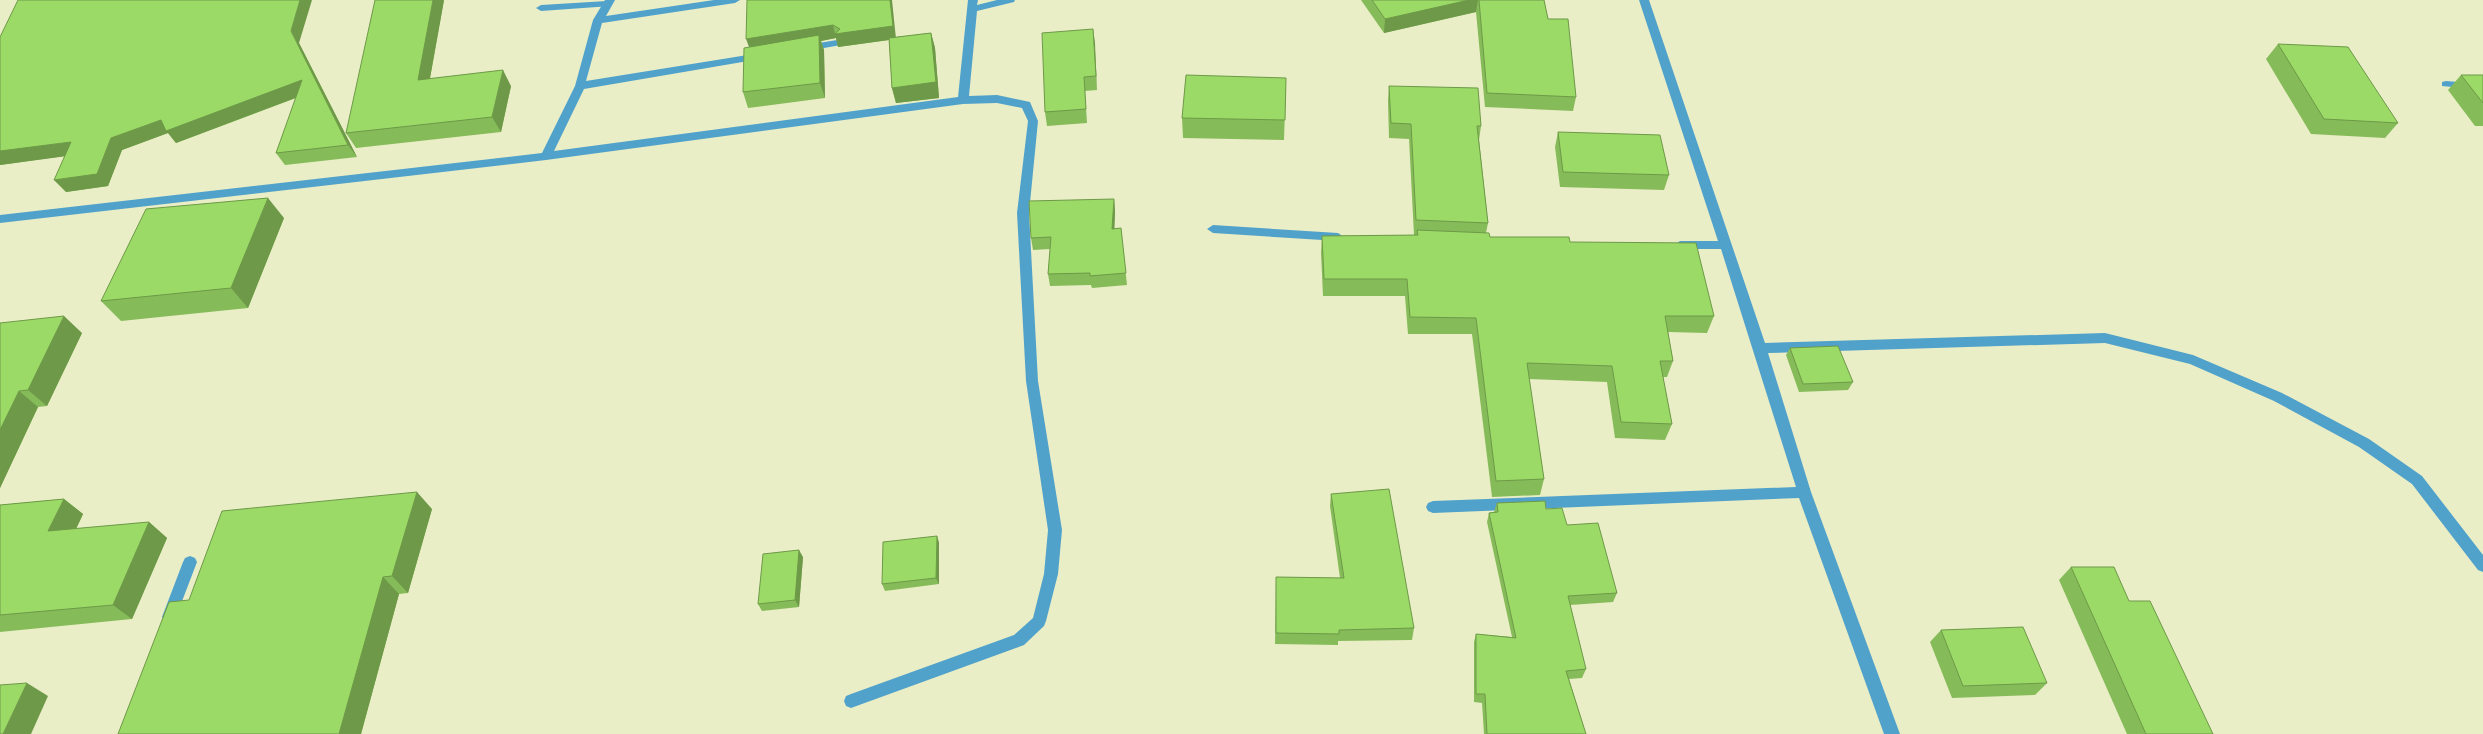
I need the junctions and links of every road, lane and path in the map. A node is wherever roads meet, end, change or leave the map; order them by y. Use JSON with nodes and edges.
{"nodes":[{"id":1,"x":734,"y":0,"type":"edge"},
{"id":2,"x":1010,"y":0,"type":"edge"},
{"id":3,"x":1644,"y":0,"type":"edge"},
{"id":4,"x":608,"y":2,"type":"edge"},
{"id":5,"x":973,"y":4,"type":"edge"},
{"id":6,"x":541,"y":8,"type":"dead end"},
{"id":7,"x":598,"y":20,"type":"junction"},
{"id":8,"x":837,"y":43,"type":"edge"},
{"id":9,"x":799,"y":50,"type":"edge"},
{"id":10,"x":770,"y":54,"type":"edge"},
{"id":11,"x":2446,"y":84,"type":"dead end"},
{"id":12,"x":580,"y":86,"type":"junction"},
{"id":13,"x":2483,"y":87,"type":"edge"},
{"id":14,"x":963,"y":100,"type":"junction"},
{"id":15,"x":546,"y":156,"type":"junction"},
{"id":16,"x":0,"y":218,"type":"edge"},
{"id":17,"x":1213,"y":229,"type":"dead end"},
{"id":18,"x":1349,"y":237,"type":"edge"},
{"id":19,"x":1668,"y":245,"type":"edge"},
{"id":20,"x":1726,"y":245,"type":"junction"},
{"id":21,"x":1760,"y":348,"type":"junction"},
{"id":22,"x":1804,"y":492,"type":"junction"},
{"id":23,"x":1433,"y":507,"type":"dead end"},
{"id":24,"x":190,"y":562,"type":"dead end"},
{"id":25,"x":2483,"y":566,"type":"edge"},
{"id":26,"x":162,"y":635,"type":"edge"},
{"id":27,"x":851,"y":701,"type":"dead end"},
{"id":28,"x":1892,"y":734,"type":"edge"}],
"edges":[{"from":1,"to":7,"type":"street"},
{"from":2,"to":5,"type":"street"},
{"from":3,"to":20,"type":"street"},
{"from":4,"to":6,"type":"street"},
{"from":4,"to":7,"type":"street"},
{"from":5,"to":14,"type":"street"},
{"from":7,"to":12,"type":"street"},
{"from":8,"to":9,"type":"street"},
{"from":10,"to":12,"type":"street"},
{"from":11,"to":13,"type":"street"},
{"from":12,"to":15,"type":"street"},
{"from":14,"to":15,"type":"street"},
{"from":14,"to":27,"type":"street"},
{"from":15,"to":16,"type":"street"},
{"from":17,"to":18,"type":"street"},
{"from":19,"to":20,"type":"street"},
{"from":20,"to":21,"type":"street"},
{"from":21,"to":22,"type":"street"},
{"from":21,"to":25,"type":"street"},
{"from":22,"to":23,"type":"street"},
{"from":22,"to":28,"type":"street"},
{"from":24,"to":26,"type":"street"}]}
